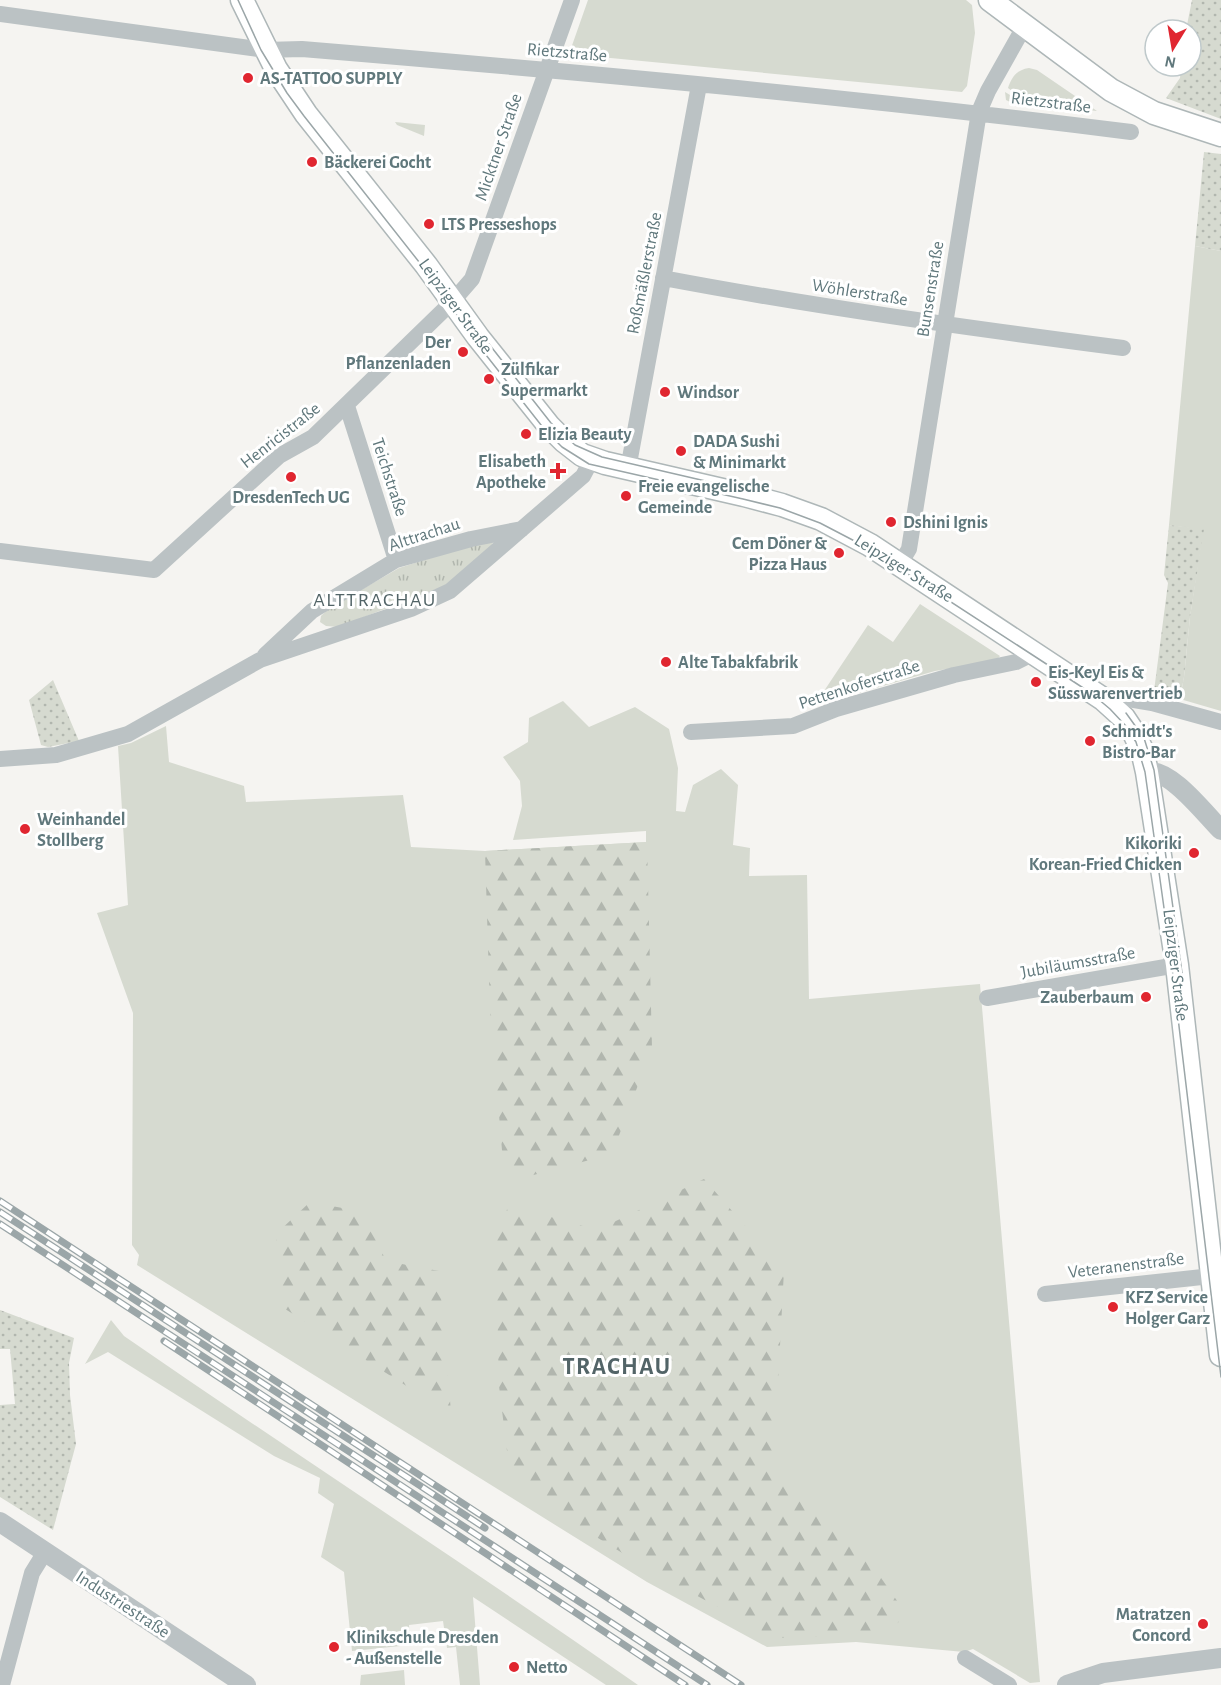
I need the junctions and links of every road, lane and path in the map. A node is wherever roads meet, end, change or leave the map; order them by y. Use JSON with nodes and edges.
{"nodes":[{"id":1,"x":242,"y":0,"type":"edge"},
{"id":2,"x":572,"y":0,"type":"edge"},
{"id":3,"x":990,"y":0,"type":"edge"},
{"id":4,"x":0,"y":14,"type":"edge"},
{"id":5,"x":1024,"y":27,"type":"junction"},
{"id":6,"x":266,"y":50,"type":"junction"},
{"id":7,"x":546,"y":69,"type":"junction"},
{"id":8,"x":699,"y":85,"type":"junction"},
{"id":9,"x":979,"y":112,"type":"junction"},
{"id":10,"x":1131,"y":132,"type":"dead end"},
{"id":11,"x":1221,"y":135,"type":"edge"},
{"id":12,"x":663,"y":278,"type":"junction"},
{"id":13,"x":452,"y":302,"type":"junction"},
{"id":14,"x":944,"y":325,"type":"junction"},
{"id":15,"x":1123,"y":348,"type":"dead end"},
{"id":16,"x":346,"y":406,"type":"junction"},
{"id":17,"x":592,"y":459,"type":"junction"},
{"id":18,"x":628,"y":469,"type":"junction"},
{"id":19,"x":522,"y":529,"type":"junction"},
{"id":20,"x":0,"y":551,"type":"edge"},
{"id":21,"x":396,"y":560,"type":"junction"},
{"id":22,"x":900,"y":564,"type":"junction"},
{"id":23,"x":1034,"y":653,"type":"junction"},
{"id":24,"x":260,"y":660,"type":"junction"},
{"id":25,"x":1103,"y":699,"type":"junction"},
{"id":26,"x":1221,"y":723,"type":"edge"},
{"id":27,"x":692,"y":732,"type":"dead end"},
{"id":28,"x":0,"y":759,"type":"edge"},
{"id":29,"x":1147,"y":771,"type":"junction"},
{"id":30,"x":1221,"y":830,"type":"edge"},
{"id":31,"x":1177,"y":965,"type":"junction"},
{"id":32,"x":987,"y":998,"type":"dead end"},
{"id":33,"x":1216,"y":1275,"type":"edge"},
{"id":34,"x":1045,"y":1294,"type":"dead end"},
{"id":35,"x":1221,"y":1355,"type":"edge"},
{"id":36,"x":0,"y":1522,"type":"edge"},
{"id":37,"x":45,"y":1552,"type":"junction"},
{"id":38,"x":965,"y":1658,"type":"dead end"},
{"id":39,"x":1221,"y":1658,"type":"edge"},
{"id":40,"x":2,"y":1685,"type":"edge"},
{"id":41,"x":246,"y":1685,"type":"edge"},
{"id":42,"x":1009,"y":1685,"type":"edge"},
{"id":43,"x":1067,"y":1685,"type":"edge"}],
"edges":[{"from":1,"to":6,"type":"main road","name":"Leipziger Straße"},
{"from":2,"to":7,"type":"street","name":"Micktner Straße"},
{"from":3,"to":5,"type":"main road"},
{"from":4,"to":6,"type":"street","name":"Rietzstraße"},
{"from":5,"to":9,"type":"street","name":"Bunsenstraße"},
{"from":5,"to":11,"type":"main road"},
{"from":6,"to":7,"type":"street","name":"Rietzstraße"},
{"from":6,"to":13,"type":"main road","name":"Leipziger Straße"},
{"from":7,"to":8,"type":"street","name":"Rietzstraße"},
{"from":7,"to":13,"type":"street","name":"Micktner Straße"},
{"from":8,"to":9,"type":"street","name":"Rietzstraße"},
{"from":8,"to":12,"type":"street","name":"Roßmäßlerstraße"},
{"from":9,"to":10,"type":"street","name":"Rietzstraße"},
{"from":9,"to":14,"type":"street","name":"Bunsenstraße"},
{"from":12,"to":14,"type":"street","name":"Wöhlerstraße"},
{"from":12,"to":18,"type":"street","name":"Roßmäßlerstraße"},
{"from":13,"to":16,"type":"street","name":"Henricistraße"},
{"from":13,"to":17,"type":"main road","name":"Leipziger Straße"},
{"from":14,"to":15,"type":"street","name":"Wöhlerstraße"},
{"from":14,"to":22,"type":"street","name":"Bunsenstraße"},
{"from":16,"to":20,"type":"street","name":"Henricistraße"},
{"from":16,"to":21,"type":"street","name":"Teichstraße"},
{"from":17,"to":18,"type":"main road","name":"Leipziger Straße"},
{"from":17,"to":19,"type":"street","name":"Alttrachau"},
{"from":18,"to":22,"type":"main road","name":"Leipziger Straße"},
{"from":19,"to":21,"type":"street","name":"Alttrachau"},
{"from":19,"to":24,"type":"street","name":"Alttrachau"},
{"from":21,"to":24,"type":"street","name":"Alttrachau"},
{"from":22,"to":23,"type":"main road","name":"Leipziger Straße"},
{"from":23,"to":25,"type":"main road","name":"Leipziger Straße"},
{"from":23,"to":27,"type":"street","name":"Pettenkoferstraße"},
{"from":24,"to":28,"type":"street","name":"Alttrachau"},
{"from":25,"to":26,"type":"street"},
{"from":25,"to":29,"type":"main road","name":"Leipziger Straße"},
{"from":29,"to":30,"type":"street"},
{"from":29,"to":31,"type":"main road","name":"Leipziger Straße"},
{"from":31,"to":32,"type":"street","name":"Jubiläumsstraße"},
{"from":31,"to":33,"type":"main road","name":"Leipziger Straße"},
{"from":33,"to":34,"type":"street","name":"Veteranenstraße"},
{"from":33,"to":35,"type":"main road","name":"Leipziger Straße"},
{"from":36,"to":37,"type":"street","name":"Industriestraße"},
{"from":37,"to":40,"type":"street"},
{"from":37,"to":41,"type":"street","name":"Industriestraße"},
{"from":38,"to":42,"type":"street"},
{"from":39,"to":43,"type":"street"}]}
